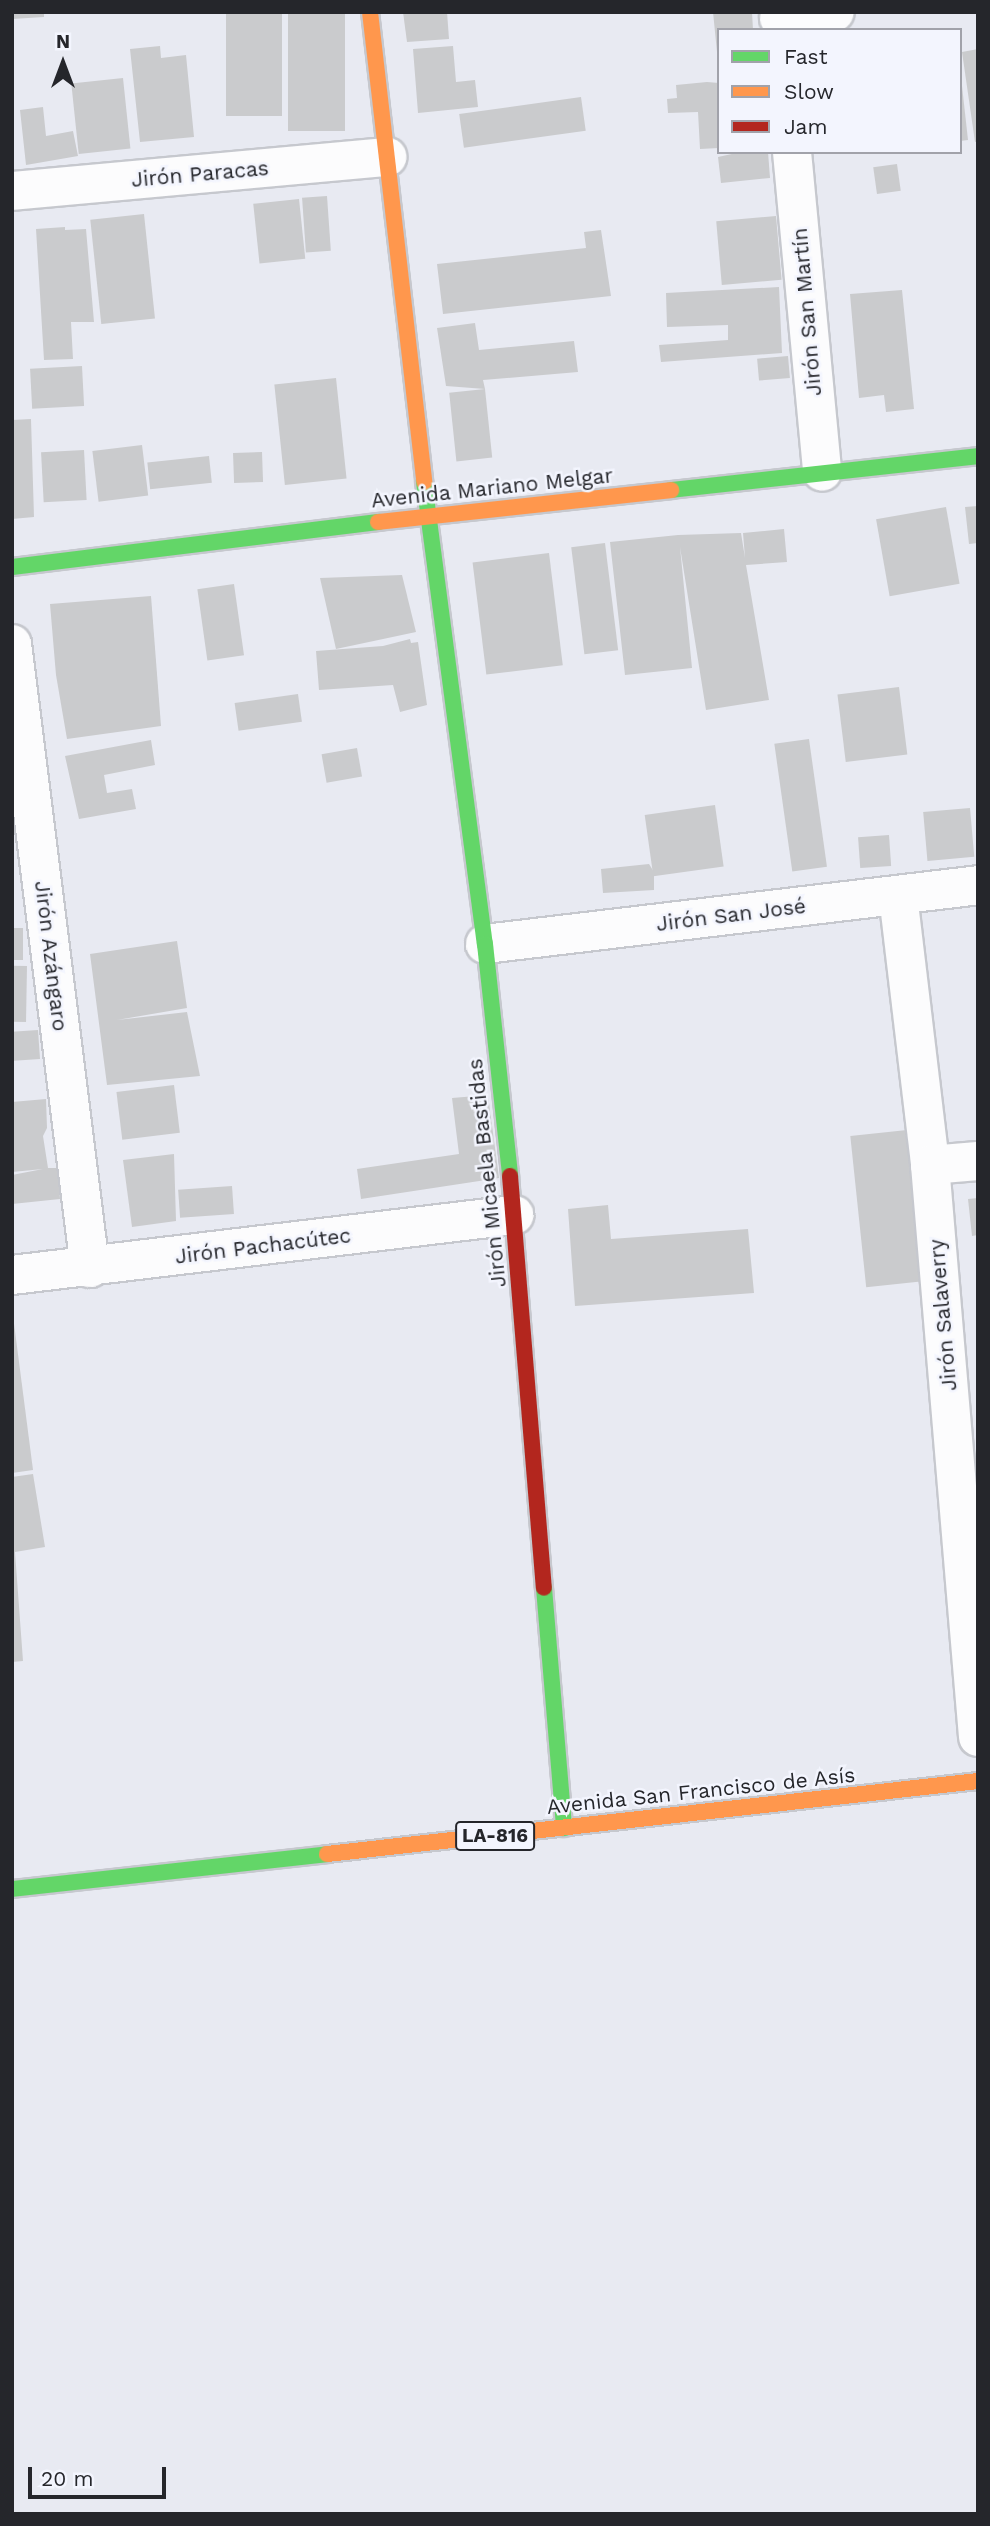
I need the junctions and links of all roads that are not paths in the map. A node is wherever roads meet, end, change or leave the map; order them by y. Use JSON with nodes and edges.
{"nodes":[{"id":1,"x":370,"y":12,"type":"edge"},
{"id":2,"x":835,"y":12,"type":"edge"},
{"id":3,"x":779,"y":20,"type":"edge"},
{"id":4,"x":792,"y":154,"type":"edge"},
{"id":5,"x":387,"y":157,"type":"junction"},
{"id":6,"x":12,"y":191,"type":"edge"},
{"id":7,"x":978,"y":456,"type":"edge"},
{"id":8,"x":822,"y":472,"type":"junction"},
{"id":9,"x":428,"y":516,"type":"junction"},
{"id":10,"x":12,"y":567,"type":"edge"},
{"id":11,"x":12,"y":644,"type":"edge"},
{"id":12,"x":978,"y":885,"type":"edge"},
{"id":13,"x":898,"y":895,"type":"junction"},
{"id":14,"x":485,"y":944,"type":"junction"},
{"id":15,"x":978,"y":1161,"type":"edge"},
{"id":16,"x":930,"y":1166,"type":"junction"},
{"id":17,"x":514,"y":1215,"type":"junction"},
{"id":18,"x":90,"y":1268,"type":"junction"},
{"id":19,"x":12,"y":1275,"type":"edge"},
{"id":20,"x":978,"y":1737,"type":"edge"},
{"id":21,"x":978,"y":1781,"type":"edge"},
{"id":22,"x":564,"y":1828,"type":"junction"},
{"id":23,"x":12,"y":1889,"type":"edge"}],
"edges":[{"from":1,"to":5,"type":"main road","name":"Jirón Micaela Bastidas"},
{"from":2,"to":3,"type":"street"},
{"from":4,"to":8,"type":"street","name":"Jirón San Martín"},
{"from":5,"to":6,"type":"street","name":"Jirón Paracas"},
{"from":5,"to":9,"type":"main road","name":"Jirón Micaela Bastidas"},
{"from":7,"to":8,"type":"main road","name":"Avenida Mariano Melgar"},
{"from":8,"to":9,"type":"main road","name":"Avenida Mariano Melgar"},
{"from":9,"to":10,"type":"main road","name":"Avenida Mariano Melgar"},
{"from":9,"to":14,"type":"main road","name":"Jirón Micaela Bastidas"},
{"from":11,"to":18,"type":"street","name":"Jirón Azángaro"},
{"from":12,"to":13,"type":"street","name":"Jirón San José"},
{"from":13,"to":14,"type":"street","name":"Jirón San José"},
{"from":13,"to":16,"type":"street","name":"Jirón Salaverry"},
{"from":14,"to":17,"type":"main road","name":"Jirón Micaela Bastidas"},
{"from":15,"to":16,"type":"street"},
{"from":16,"to":20,"type":"street","name":"Jirón Salaverry"},
{"from":17,"to":18,"type":"street","name":"Jirón Pachacútec"},
{"from":17,"to":22,"type":"main road","name":"Jirón Micaela Bastidas"},
{"from":18,"to":19,"type":"street","name":"Jirón Pachacútec"},
{"from":21,"to":22,"type":"main road","name":"Avenida San Francisco de Asís","number":"LA-816"},
{"from":22,"to":23,"type":"main road","name":"Avenida San Francisco de Asís","number":"LA-816"}]}
